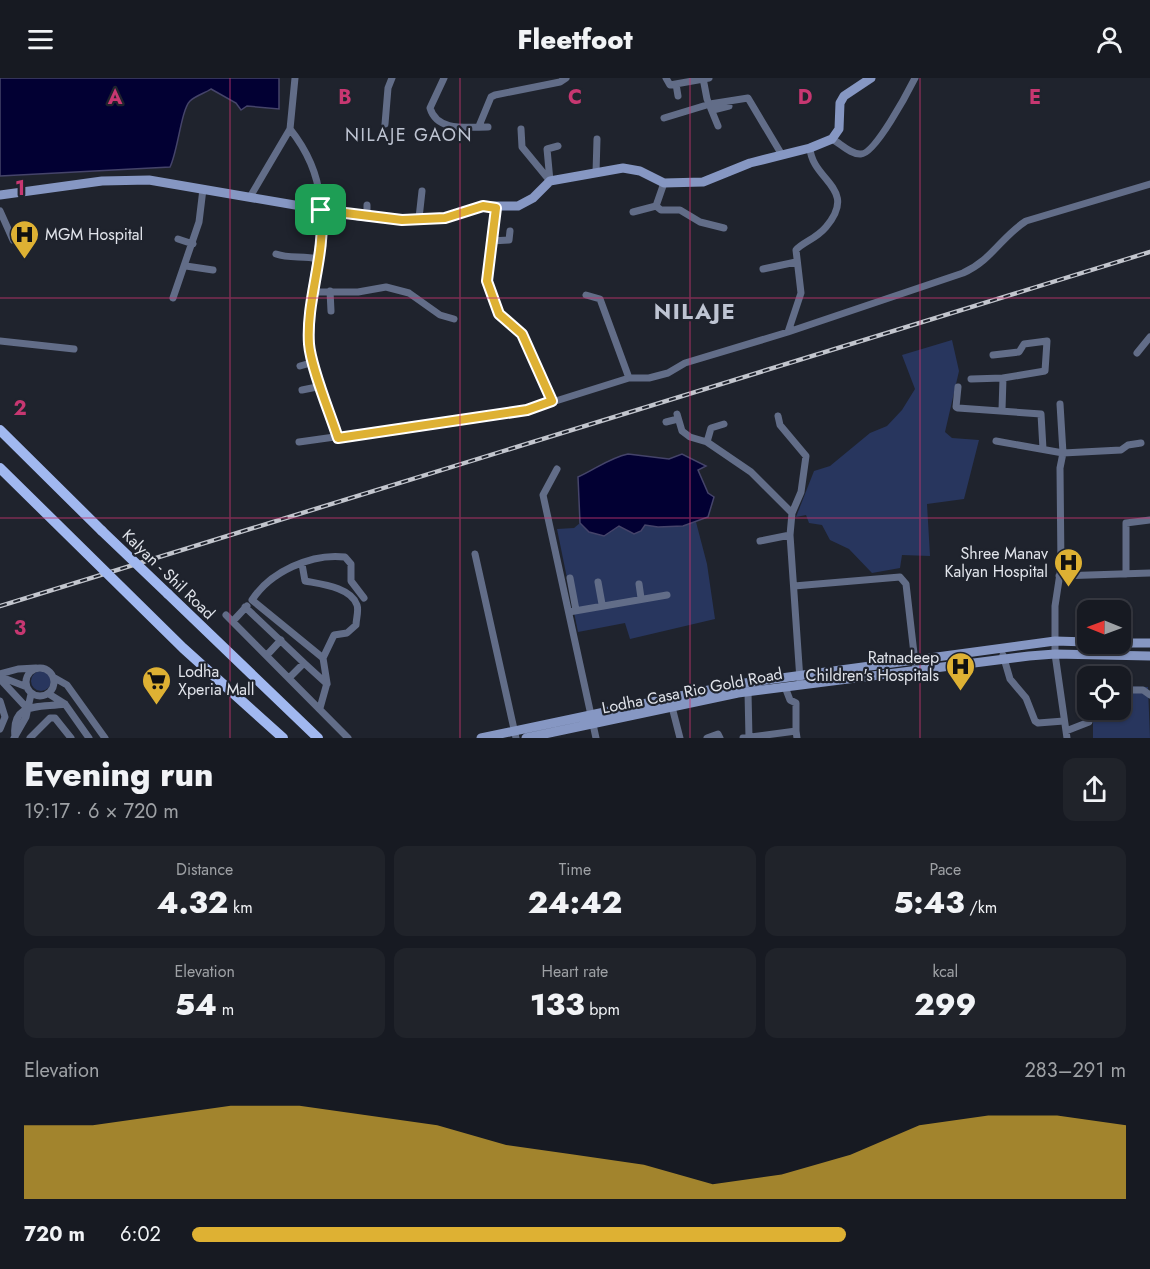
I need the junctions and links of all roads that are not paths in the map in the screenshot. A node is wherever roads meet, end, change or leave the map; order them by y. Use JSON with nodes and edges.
{"nodes":[{"id":1,"x":295,"y":78,"type":"edge"},
{"id":2,"x":392,"y":78,"type":"edge"},
{"id":3,"x":444,"y":78,"type":"edge"},
{"id":4,"x":566,"y":78,"type":"edge"},
{"id":5,"x":666,"y":78,"type":"edge"},
{"id":6,"x":705,"y":78,"type":"edge"},
{"id":7,"x":871,"y":78,"type":"edge"},
{"id":8,"x":915,"y":78,"type":"edge"},
{"id":9,"x":676,"y":84,"type":"junction"},
{"id":10,"x":678,"y":96,"type":"dead end"},
{"id":11,"x":729,"y":106,"type":"dead end"},
{"id":12,"x":712,"y":107,"type":"junction"},
{"id":13,"x":664,"y":118,"type":"dead end"},
{"id":14,"x":385,"y":124,"type":"dead end"},
{"id":15,"x":479,"y":126,"type":"junction"},
{"id":16,"x":718,"y":126,"type":"dead end"},
{"id":17,"x":488,"y":127,"type":"dead end"},
{"id":18,"x":290,"y":129,"type":"junction"},
{"id":19,"x":521,"y":129,"type":"dead end"},
{"id":20,"x":597,"y":139,"type":"dead end"},
{"id":21,"x":832,"y":139,"type":"junction"},
{"id":22,"x":558,"y":146,"type":"dead end"},
{"id":23,"x":810,"y":148,"type":"junction"},
{"id":24,"x":782,"y":155,"type":"junction"},
{"id":25,"x":596,"y":173,"type":"junction"},
{"id":26,"x":550,"y":181,"type":"junction"},
{"id":27,"x":664,"y":183,"type":"junction"},
{"id":28,"x":1150,"y":183,"type":"edge"},
{"id":29,"x":204,"y":189,"type":"junction"},
{"id":30,"x":422,"y":191,"type":"dead end"},
{"id":31,"x":0,"y":195,"type":"edge"},
{"id":32,"x":250,"y":197,"type":"junction"},
{"id":33,"x":367,"y":205,"type":"dead end"},
{"id":34,"x":656,"y":206,"type":"junction"},
{"id":35,"x":496,"y":208,"type":"junction"},
{"id":36,"x":321,"y":210,"type":"junction"},
{"id":37,"x":0,"y":211,"type":"edge"},
{"id":38,"x":633,"y":212,"type":"dead end"},
{"id":39,"x":367,"y":217,"type":"junction"},
{"id":40,"x":419,"y":219,"type":"junction"},
{"id":41,"x":724,"y":228,"type":"dead end"},
{"id":42,"x":510,"y":231,"type":"dead end"},
{"id":43,"x":178,"y":239,"type":"dead end"},
{"id":44,"x":13,"y":240,"type":"dead end"},
{"id":45,"x":491,"y":242,"type":"junction"},
{"id":46,"x":193,"y":244,"type":"junction"},
{"id":47,"x":276,"y":254,"type":"dead end"},
{"id":48,"x":318,"y":259,"type":"junction"},
{"id":49,"x":796,"y":262,"type":"junction"},
{"id":50,"x":186,"y":266,"type":"junction"},
{"id":51,"x":763,"y":269,"type":"dead end"},
{"id":52,"x":213,"y":270,"type":"dead end"},
{"id":53,"x":330,"y":291,"type":"junction"},
{"id":54,"x":313,"y":292,"type":"junction"},
{"id":55,"x":586,"y":296,"type":"dead end"},
{"id":56,"x":172,"y":298,"type":"dead end"},
{"id":57,"x":331,"y":311,"type":"dead end"},
{"id":58,"x":454,"y":319,"type":"dead end"},
{"id":59,"x":788,"y":332,"type":"junction"},
{"id":60,"x":1150,"y":337,"type":"edge"},
{"id":61,"x":0,"y":341,"type":"edge"},
{"id":62,"x":74,"y":349,"type":"dead end"},
{"id":63,"x":1137,"y":353,"type":"dead end"},
{"id":64,"x":993,"y":356,"type":"dead end"},
{"id":65,"x":314,"y":362,"type":"junction"},
{"id":66,"x":300,"y":366,"type":"dead end"},
{"id":67,"x":629,"y":378,"type":"junction"},
{"id":68,"x":1003,"y":378,"type":"junction"},
{"id":69,"x":971,"y":379,"type":"dead end"},
{"id":70,"x":322,"y":386,"type":"junction"},
{"id":71,"x":958,"y":387,"type":"dead end"},
{"id":72,"x":302,"y":390,"type":"dead end"},
{"id":73,"x":552,"y":401,"type":"junction"},
{"id":74,"x":1060,"y":404,"type":"dead end"},
{"id":75,"x":1002,"y":410,"type":"junction"},
{"id":76,"x":778,"y":416,"type":"dead end"},
{"id":77,"x":666,"y":422,"type":"dead end"},
{"id":78,"x":724,"y":424,"type":"dead end"},
{"id":79,"x":0,"y":430,"type":"edge"},
{"id":80,"x":338,"y":438,"type":"junction"},
{"id":81,"x":996,"y":441,"type":"dead end"},
{"id":82,"x":299,"y":442,"type":"dead end"},
{"id":83,"x":707,"y":442,"type":"junction"},
{"id":84,"x":1142,"y":443,"type":"dead end"},
{"id":85,"x":1043,"y":449,"type":"junction"},
{"id":86,"x":1063,"y":453,"type":"junction"},
{"id":87,"x":0,"y":468,"type":"edge"},
{"id":88,"x":557,"y":469,"type":"dead end"},
{"id":89,"x":792,"y":513,"type":"junction"},
{"id":90,"x":1150,"y":520,"type":"edge"},
{"id":91,"x":790,"y":535,"type":"junction"},
{"id":92,"x":760,"y":541,"type":"dead end"},
{"id":93,"x":475,"y":554,"type":"dead end"},
{"id":94,"x":302,"y":564,"type":"junction"},
{"id":95,"x":1150,"y":573,"type":"edge"},
{"id":96,"x":1126,"y":574,"type":"junction"},
{"id":97,"x":1059,"y":576,"type":"junction"},
{"id":98,"x":570,"y":578,"type":"dead end"},
{"id":99,"x":598,"y":582,"type":"dead end"},
{"id":100,"x":639,"y":584,"type":"dead end"},
{"id":101,"x":794,"y":586,"type":"junction"},
{"id":102,"x":667,"y":595,"type":"dead end"},
{"id":103,"x":364,"y":598,"type":"dead end"},
{"id":104,"x":641,"y":598,"type":"junction"},
{"id":105,"x":252,"y":600,"type":"junction"},
{"id":106,"x":602,"y":604,"type":"junction"},
{"id":107,"x":245,"y":608,"type":"junction"},
{"id":108,"x":573,"y":611,"type":"junction"},
{"id":109,"x":226,"y":615,"type":"dead end"},
{"id":110,"x":233,"y":621,"type":"junction"},
{"id":111,"x":281,"y":640,"type":"junction"},
{"id":112,"x":1055,"y":641,"type":"junction"},
{"id":113,"x":1077,"y":642,"type":"edge"},
{"id":114,"x":1131,"y":643,"type":"edge"},
{"id":115,"x":1150,"y":643,"type":"edge"},
{"id":116,"x":1002,"y":648,"type":"junction"},
{"id":117,"x":1055,"y":654,"type":"junction"},
{"id":118,"x":267,"y":655,"type":"junction"},
{"id":119,"x":1150,"y":656,"type":"edge"},
{"id":120,"x":323,"y":658,"type":"junction"},
{"id":121,"x":1004,"y":659,"type":"junction"},
{"id":122,"x":914,"y":660,"type":"junction"},
{"id":123,"x":304,"y":663,"type":"junction"},
{"id":124,"x":40,"y":668,"type":"junction"},
{"id":125,"x":916,"y":671,"type":"junction"},
{"id":126,"x":53,"y":676,"type":"junction"},
{"id":127,"x":0,"y":677,"type":"edge"},
{"id":128,"x":290,"y":677,"type":"junction"},
{"id":129,"x":800,"y":680,"type":"junction"},
{"id":130,"x":327,"y":684,"type":"junction"},
{"id":131,"x":27,"y":687,"type":"junction"},
{"id":132,"x":785,"y":687,"type":"junction"},
{"id":133,"x":1131,"y":690,"type":"edge"},
{"id":134,"x":748,"y":692,"type":"junction"},
{"id":135,"x":49,"y":693,"type":"junction"},
{"id":136,"x":31,"y":694,"type":"junction"},
{"id":137,"x":1150,"y":695,"type":"edge"},
{"id":138,"x":0,"y":701,"type":"edge"},
{"id":139,"x":65,"y":704,"type":"junction"},
{"id":140,"x":26,"y":707,"type":"junction"},
{"id":141,"x":672,"y":707,"type":"junction"},
{"id":142,"x":320,"y":708,"type":"junction"},
{"id":143,"x":592,"y":719,"type":"junction"},
{"id":144,"x":1089,"y":720,"type":"edge"},
{"id":145,"x":1064,"y":721,"type":"junction"},
{"id":146,"x":0,"y":729,"type":"edge"},
{"id":147,"x":796,"y":734,"type":"edge"},
{"id":148,"x":1066,"y":734,"type":"edge"},
{"id":149,"x":515,"y":735,"type":"edge"},
{"id":150,"x":15,"y":738,"type":"edge"},
{"id":151,"x":30,"y":738,"type":"edge"},
{"id":152,"x":71,"y":738,"type":"edge"},
{"id":153,"x":89,"y":738,"type":"edge"},
{"id":154,"x":105,"y":738,"type":"edge"},
{"id":155,"x":283,"y":738,"type":"edge"},
{"id":156,"x":318,"y":738,"type":"edge"},
{"id":157,"x":348,"y":738,"type":"edge"},
{"id":158,"x":481,"y":738,"type":"edge"},
{"id":159,"x":526,"y":738,"type":"edge"},
{"id":160,"x":596,"y":738,"type":"edge"},
{"id":161,"x":680,"y":738,"type":"edge"},
{"id":162,"x":707,"y":738,"type":"edge"},
{"id":163,"x":720,"y":738,"type":"edge"},
{"id":164,"x":747,"y":738,"type":"edge"}],
"edges":[{"from":1,"to":18,"type":"street"},
{"from":2,"to":14,"type":"street"},
{"from":3,"to":15,"type":"street"},
{"from":4,"to":15,"type":"street"},
{"from":5,"to":9,"type":"street"},
{"from":6,"to":9,"type":"street"},
{"from":6,"to":12,"type":"street"},
{"from":7,"to":21,"type":"street"},
{"from":8,"to":21,"type":"street"},
{"from":9,"to":10,"type":"street"},
{"from":11,"to":12,"type":"street"},
{"from":12,"to":13,"type":"street"},
{"from":12,"to":16,"type":"street"},
{"from":12,"to":24,"type":"street"},
{"from":15,"to":17,"type":"street"},
{"from":18,"to":32,"type":"street"},
{"from":18,"to":36,"type":"street"},
{"from":19,"to":26,"type":"street"},
{"from":20,"to":25,"type":"street"},
{"from":21,"to":23,"type":"street"},
{"from":22,"to":26,"type":"street"},
{"from":23,"to":24,"type":"street"},
{"from":23,"to":49,"type":"street"},
{"from":24,"to":27,"type":"street"},
{"from":25,"to":26,"type":"street"},
{"from":25,"to":27,"type":"street"},
{"from":26,"to":35,"type":"street"},
{"from":27,"to":34,"type":"street"},
{"from":28,"to":59,"type":"street"},
{"from":29,"to":31,"type":"street"},
{"from":29,"to":32,"type":"street"},
{"from":29,"to":46,"type":"street"},
{"from":30,"to":40,"type":"street"},
{"from":32,"to":36,"type":"street"},
{"from":33,"to":39,"type":"street"},
{"from":34,"to":38,"type":"street"},
{"from":34,"to":41,"type":"street"},
{"from":35,"to":40,"type":"street"},
{"from":35,"to":45,"type":"street"},
{"from":36,"to":39,"type":"street"},
{"from":36,"to":48,"type":"street"},
{"from":37,"to":44,"type":"street"},
{"from":39,"to":40,"type":"street"},
{"from":42,"to":45,"type":"street"},
{"from":43,"to":46,"type":"street"},
{"from":45,"to":73,"type":"street"},
{"from":46,"to":50,"type":"street"},
{"from":47,"to":48,"type":"street"},
{"from":48,"to":54,"type":"street"},
{"from":49,"to":51,"type":"street"},
{"from":49,"to":59,"type":"street"},
{"from":50,"to":52,"type":"street"},
{"from":50,"to":56,"type":"street"},
{"from":53,"to":54,"type":"street"},
{"from":53,"to":57,"type":"street"},
{"from":53,"to":58,"type":"street"},
{"from":54,"to":65,"type":"street"},
{"from":55,"to":67,"type":"street"},
{"from":59,"to":67,"type":"street"},
{"from":60,"to":63,"type":"street"},
{"from":61,"to":62,"type":"street"},
{"from":64,"to":68,"type":"street"},
{"from":65,"to":66,"type":"street"},
{"from":65,"to":70,"type":"street"},
{"from":67,"to":73,"type":"street"},
{"from":68,"to":69,"type":"street"},
{"from":68,"to":75,"type":"street"},
{"from":70,"to":72,"type":"street"},
{"from":70,"to":80,"type":"street"},
{"from":71,"to":75,"type":"street"},
{"from":73,"to":80,"type":"street"},
{"from":74,"to":86,"type":"street"},
{"from":75,"to":85,"type":"street"},
{"from":76,"to":89,"type":"street"},
{"from":77,"to":83,"type":"street"},
{"from":78,"to":83,"type":"street"},
{"from":79,"to":156,"type":"main road","name":"Kalyan - Shil Road","bridge":true},
{"from":80,"to":82,"type":"street"},
{"from":81,"to":85,"type":"street"},
{"from":83,"to":89,"type":"street"},
{"from":84,"to":86,"type":"street"},
{"from":85,"to":86,"type":"street"},
{"from":86,"to":97,"type":"street"},
{"from":87,"to":155,"type":"main road","bridge":true},
{"from":88,"to":108,"type":"street"},
{"from":89,"to":91,"type":"street"},
{"from":90,"to":96,"type":"street"},
{"from":91,"to":92,"type":"street"},
{"from":91,"to":101,"type":"street"},
{"from":93,"to":149,"type":"street"},
{"from":94,"to":103,"type":"street"},
{"from":94,"to":105,"type":"street"},
{"from":94,"to":120,"type":"street"},
{"from":95,"to":96,"type":"street"},
{"from":96,"to":97,"type":"street"},
{"from":97,"to":112,"type":"street"},
{"from":98,"to":108,"type":"street"},
{"from":99,"to":106,"type":"street"},
{"from":100,"to":104,"type":"street"},
{"from":101,"to":122,"type":"street"},
{"from":101,"to":129,"type":"street"},
{"from":102,"to":104,"type":"street"},
{"from":104,"to":106,"type":"street"},
{"from":105,"to":107,"type":"street"},
{"from":105,"to":120,"type":"street"},
{"from":106,"to":108,"type":"street"},
{"from":107,"to":110,"type":"street"},
{"from":107,"to":111,"type":"street"},
{"from":108,"to":143,"type":"street"},
{"from":109,"to":110,"type":"street"},
{"from":110,"to":118,"type":"street"},
{"from":111,"to":118,"type":"street"},
{"from":111,"to":123,"type":"street"},
{"from":112,"to":113,"type":"street","name":"Lodha Casa Rio Gold Road"},
{"from":112,"to":116,"type":"street","name":"Lodha Casa Rio Gold Road"},
{"from":112,"to":117,"type":"street"},
{"from":114,"to":115,"type":"street"},
{"from":116,"to":121,"type":"street"},
{"from":116,"to":122,"type":"street","name":"Lodha Casa Rio Gold Road"},
{"from":117,"to":119,"type":"street","name":"Lodha Casa Rio Gold Road"},
{"from":117,"to":121,"type":"street","name":"Lodha Casa Rio Gold Road"},
{"from":117,"to":145,"type":"street"},
{"from":118,"to":128,"type":"street"},
{"from":120,"to":130,"type":"street"},
{"from":121,"to":125,"type":"street","name":"Lodha Casa Rio Gold Road"},
{"from":121,"to":145,"type":"street"},
{"from":122,"to":125,"type":"street"},
{"from":122,"to":129,"type":"street","name":"Lodha Casa Rio Gold Road"},
{"from":123,"to":128,"type":"street"},
{"from":123,"to":130,"type":"street"},
{"from":124,"to":126,"type":"street"},
{"from":124,"to":127,"type":"street"},
{"from":124,"to":131,"type":"street"},
{"from":125,"to":129,"type":"street","name":"Lodha Casa Rio Gold Road"},
{"from":126,"to":135,"type":"street"},
{"from":126,"to":154,"type":"street"},
{"from":127,"to":131,"type":"street"},
{"from":127,"to":140,"type":"street"},
{"from":128,"to":142,"type":"street"},
{"from":129,"to":132,"type":"street","name":"Lodha Casa Rio Gold Road"},
{"from":129,"to":143,"type":"street","name":"Lodha Casa Rio Gold Road"},
{"from":130,"to":142,"type":"street"},
{"from":131,"to":136,"type":"street"},
{"from":132,"to":134,"type":"street","name":"Lodha Casa Rio Gold Road"},
{"from":132,"to":147,"type":"street"},
{"from":133,"to":137,"type":"street"},
{"from":134,"to":141,"type":"street","name":"Lodha Casa Rio Gold Road"},
{"from":134,"to":164,"type":"street"},
{"from":135,"to":136,"type":"street"},
{"from":135,"to":139,"type":"street"},
{"from":136,"to":140,"type":"street"},
{"from":138,"to":146,"type":"street"},
{"from":139,"to":140,"type":"street"},
{"from":139,"to":153,"type":"street"},
{"from":140,"to":150,"type":"street"},
{"from":141,"to":143,"type":"street","name":"Lodha Casa Rio Gold Road"},
{"from":141,"to":161,"type":"street"},
{"from":142,"to":157,"type":"street"},
{"from":143,"to":149,"type":"street","name":"Lodha Casa Rio Gold Road"},
{"from":143,"to":159,"type":"street","name":"Lodha Casa Rio Gold Road"},
{"from":143,"to":160,"type":"street"},
{"from":144,"to":148,"type":"street"},
{"from":145,"to":148,"type":"street"},
{"from":147,"to":164,"type":"street"},
{"from":149,"to":158,"type":"street","name":"Lodha Casa Rio Gold Road"},
{"from":151,"to":152,"type":"street"},
{"from":162,"to":163,"type":"street"}]}
